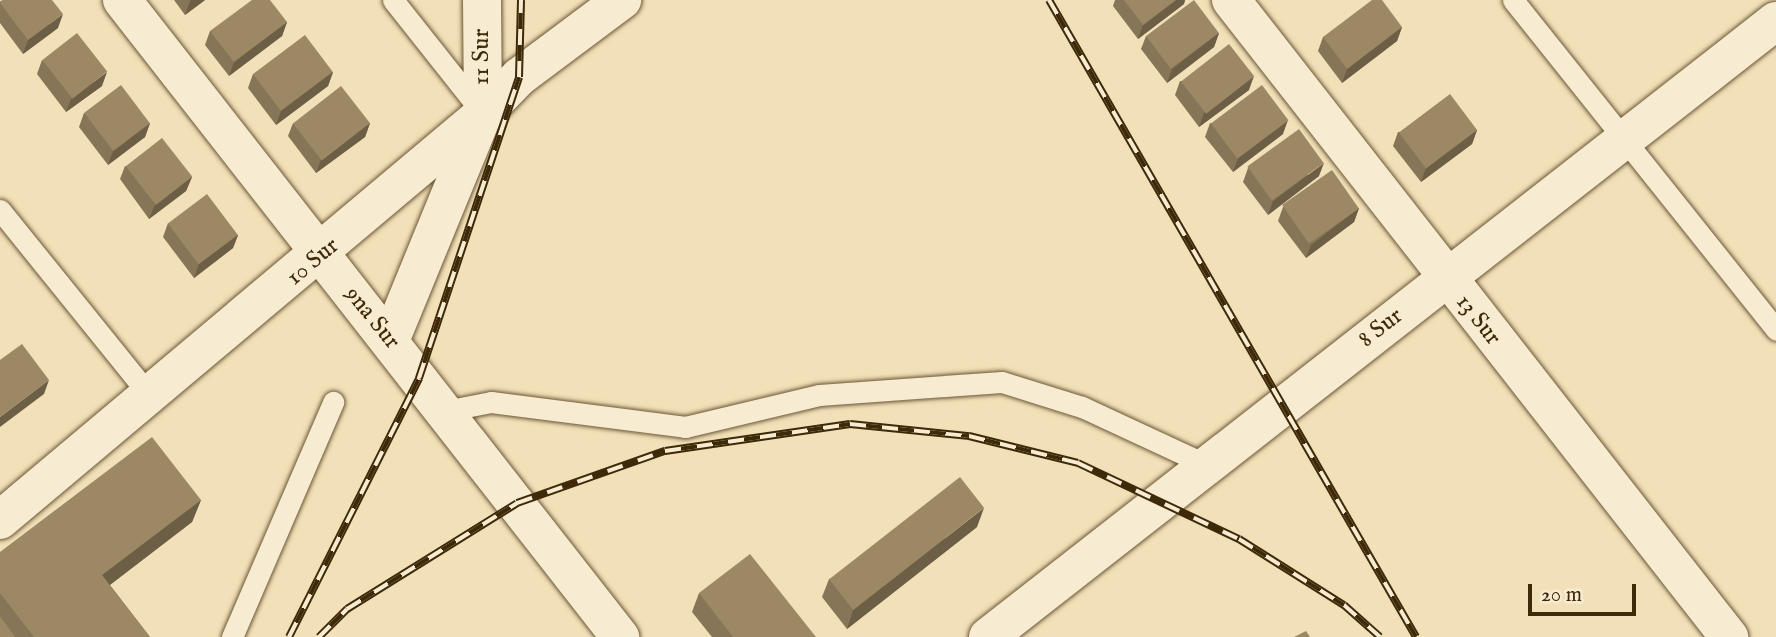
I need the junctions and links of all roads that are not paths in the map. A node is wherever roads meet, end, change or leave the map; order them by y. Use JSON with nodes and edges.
{"nodes":[{"id":1,"x":122,"y":0,"type":"edge"},
{"id":2,"x":393,"y":0,"type":"edge"},
{"id":3,"x":482,"y":0,"type":"edge"},
{"id":4,"x":622,"y":0,"type":"edge"},
{"id":5,"x":1231,"y":0,"type":"edge"},
{"id":6,"x":1513,"y":0,"type":"edge"},
{"id":7,"x":1776,"y":21,"type":"edge"},
{"id":8,"x":483,"y":114,"type":"junction"},
{"id":9,"x":1623,"y":139,"type":"junction"},
{"id":10,"x":0,"y":210,"type":"edge"},
{"id":11,"x":322,"y":256,"type":"junction"},
{"id":12,"x":1444,"y":278,"type":"junction"},
{"id":13,"x":1776,"y":330,"type":"edge"},
{"id":14,"x":390,"y":341,"type":"junction"},
{"id":15,"x":150,"y":397,"type":"junction"},
{"id":16,"x":333,"y":402,"type":"dead end"},
{"id":17,"x":445,"y":411,"type":"junction"},
{"id":18,"x":1207,"y":465,"type":"junction"},
{"id":19,"x":0,"y":520,"type":"edge"},
{"id":20,"x":232,"y":637,"type":"edge"},
{"id":21,"x":620,"y":637,"type":"edge"},
{"id":22,"x":988,"y":637,"type":"edge"},
{"id":23,"x":1729,"y":637,"type":"edge"}],
"edges":[{"from":1,"to":11,"type":"street","name":"9na Sur"},
{"from":2,"to":8,"type":"lane"},
{"from":3,"to":8,"type":"street","name":"11 Sur"},
{"from":4,"to":8,"type":"street","name":"10 Sur"},
{"from":5,"to":12,"type":"street","name":"13 Sur"},
{"from":6,"to":9,"type":"lane"},
{"from":7,"to":9,"type":"street","name":"8 Sur"},
{"from":8,"to":11,"type":"street","name":"10 Sur"},
{"from":8,"to":14,"type":"street"},
{"from":9,"to":12,"type":"street","name":"8 Sur"},
{"from":9,"to":13,"type":"lane"},
{"from":10,"to":15,"type":"lane"},
{"from":11,"to":14,"type":"street","name":"9na Sur"},
{"from":11,"to":15,"type":"street","name":"10 Sur"},
{"from":12,"to":18,"type":"street","name":"8 Sur"},
{"from":12,"to":23,"type":"street","name":"13 Sur"},
{"from":14,"to":17,"type":"street","name":"9na Sur"},
{"from":15,"to":19,"type":"street","name":"10 Sur"},
{"from":16,"to":20,"type":"lane"},
{"from":17,"to":18,"type":"lane"},
{"from":17,"to":21,"type":"street","name":"9na Sur"},
{"from":18,"to":22,"type":"street","name":"8 Sur"}]}
